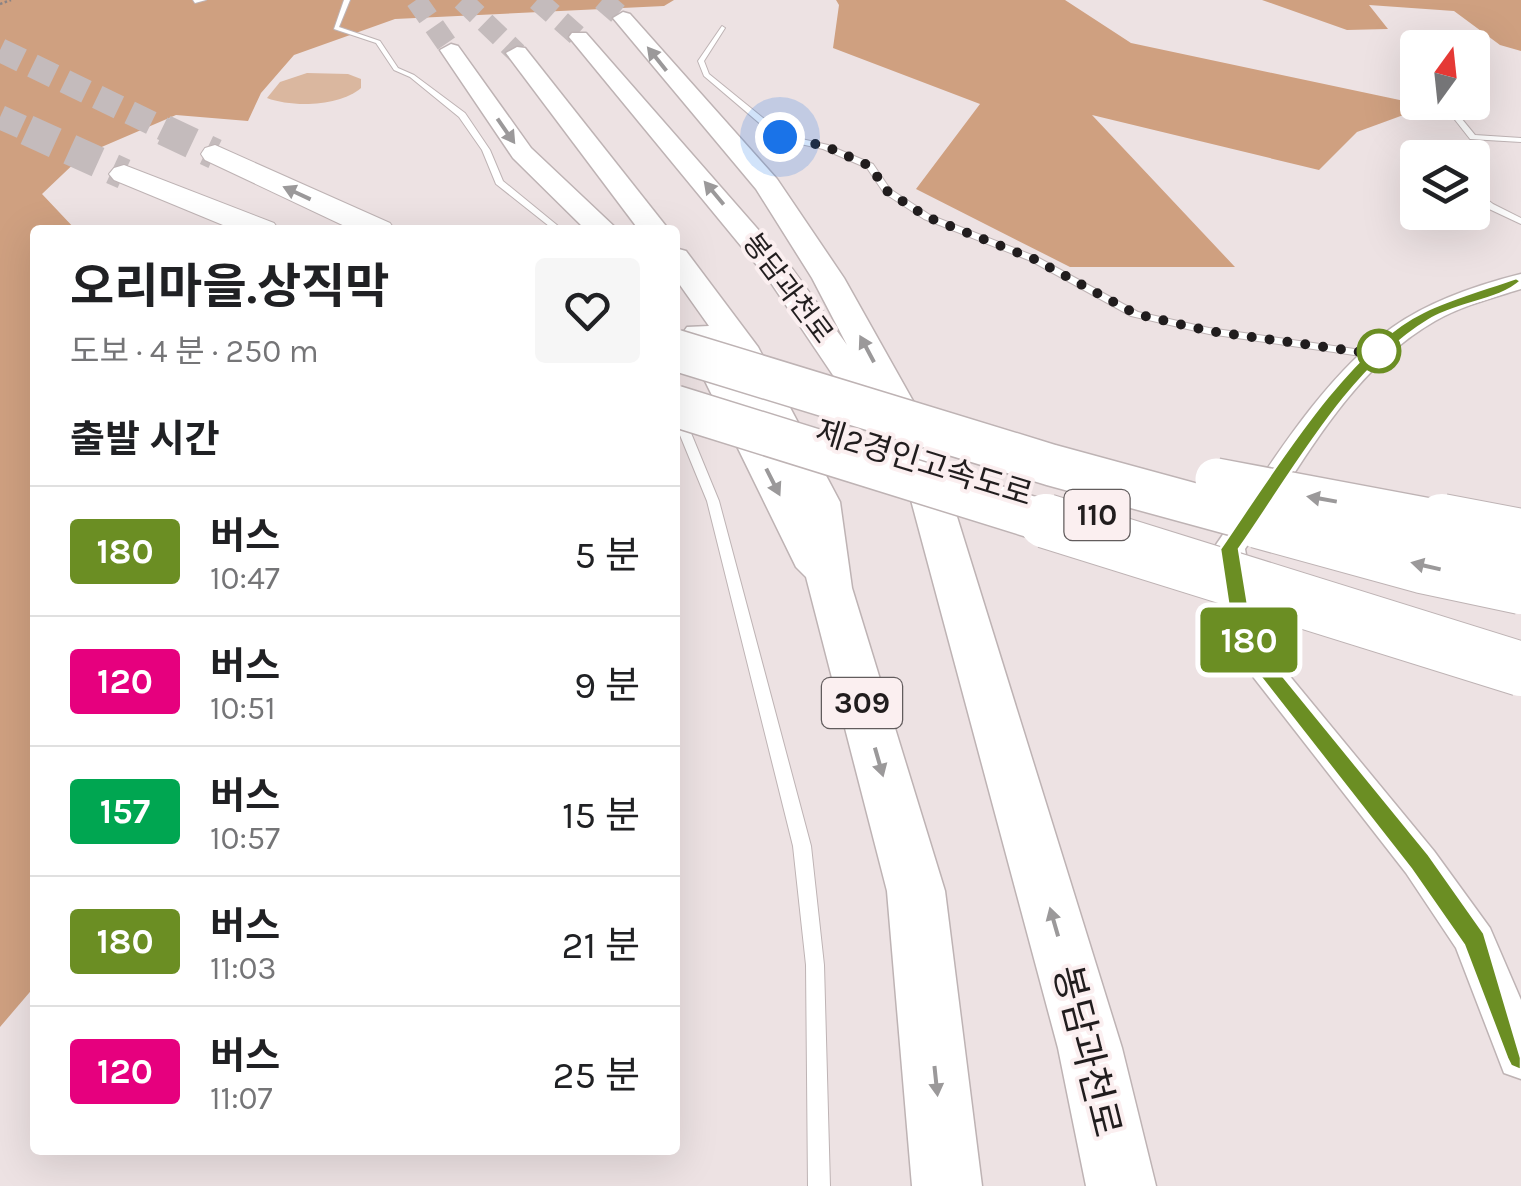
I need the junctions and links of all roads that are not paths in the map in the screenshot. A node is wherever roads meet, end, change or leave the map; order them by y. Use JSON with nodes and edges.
{"nodes":[{"id":1,"x":203,"y":0,"type":"edge"},
{"id":2,"x":348,"y":0,"type":"edge"},
{"id":3,"x":195,"y":1,"type":"edge"},
{"id":4,"x":624,"y":18,"type":"tunnel mouth"},
{"id":5,"x":722,"y":28,"type":"dead end"},
{"id":6,"x":579,"y":37,"type":"tunnel mouth"},
{"id":7,"x":450,"y":50,"type":"tunnel mouth"},
{"id":8,"x":517,"y":53,"type":"tunnel mouth"},
{"id":9,"x":1458,"y":120,"type":"edge"},
{"id":10,"x":1521,"y":140,"type":"edge"},
{"id":11,"x":215,"y":154,"type":"tunnel mouth"},
{"id":12,"x":124,"y":174,"type":"tunnel mouth"},
{"id":13,"x":1490,"y":206,"type":"edge"},
{"id":14,"x":1521,"y":221,"type":"edge"},
{"id":15,"x":251,"y":225,"type":"edge"},
{"id":16,"x":368,"y":225,"type":"edge"},
{"id":17,"x":552,"y":225,"type":"edge"},
{"id":18,"x":599,"y":225,"type":"edge"},
{"id":19,"x":650,"y":225,"type":"edge"},
{"id":20,"x":680,"y":264,"type":"edge"},
{"id":21,"x":1521,"y":281,"type":"edge"},
{"id":22,"x":680,"y":312,"type":"edge"},
{"id":23,"x":680,"y":348,"type":"edge"},
{"id":24,"x":680,"y":349,"type":"edge"},
{"id":25,"x":1375,"y":354,"type":"junction"},
{"id":26,"x":680,"y":386,"type":"edge"},
{"id":27,"x":680,"y":409,"type":"edge"},
{"id":28,"x":680,"y":419,"type":"edge"},
{"id":29,"x":1521,"y":536,"type":"edge"},
{"id":30,"x":950,"y":570,"type":"junction"},
{"id":31,"x":830,"y":588,"type":"junction"},
{"id":32,"x":1521,"y":588,"type":"edge"},
{"id":33,"x":1521,"y":636,"type":"edge"},
{"id":34,"x":1521,"y":670,"type":"edge"},
{"id":35,"x":1521,"y":1058,"type":"edge"},
{"id":36,"x":819,"y":1186,"type":"edge"},
{"id":37,"x":948,"y":1186,"type":"edge"},
{"id":38,"x":1120,"y":1186,"type":"edge"}],
"edges":[{"from":1,"to":3,"type":"lane"},
{"from":2,"to":17,"type":"lane"},
{"from":30,"to":4,"type":"highway","name":"봉담과천로","one_way":true},
{"from":5,"to":25,"type":"lane"},
{"from":30,"to":6,"type":"highway","name":"봉담과천로","one_way":true},
{"from":7,"to":18,"type":"highway","one_way":true},
{"from":8,"to":19,"type":"highway"},
{"from":9,"to":10,"type":"lane"},
{"from":16,"to":11,"type":"highway","one_way":true},
{"from":12,"to":15,"type":"highway"},
{"from":13,"to":14,"type":"lane"},
{"from":20,"to":31,"type":"highway","number":"309"},
{"from":21,"to":25,"type":"street"},
{"from":22,"to":31,"type":"highway","one_way":true},
{"from":29,"to":23,"type":"highway","one_way":true,"bridge":true},
{"from":32,"to":24,"type":"highway","name":"제2경인고속도로","number":"110","one_way":true,"bridge":true},
{"from":25,"to":35,"type":"street"},
{"from":26,"to":33,"type":"highway","name":"제2경인고속도로","number":"110"},
{"from":27,"to":34,"type":"highway","bridge":true},
{"from":28,"to":36,"type":"lane"},
{"from":38,"to":30,"type":"highway","name":"봉담과천로","one_way":true},
{"from":31,"to":37,"type":"highway","number":"309","one_way":true}]}
